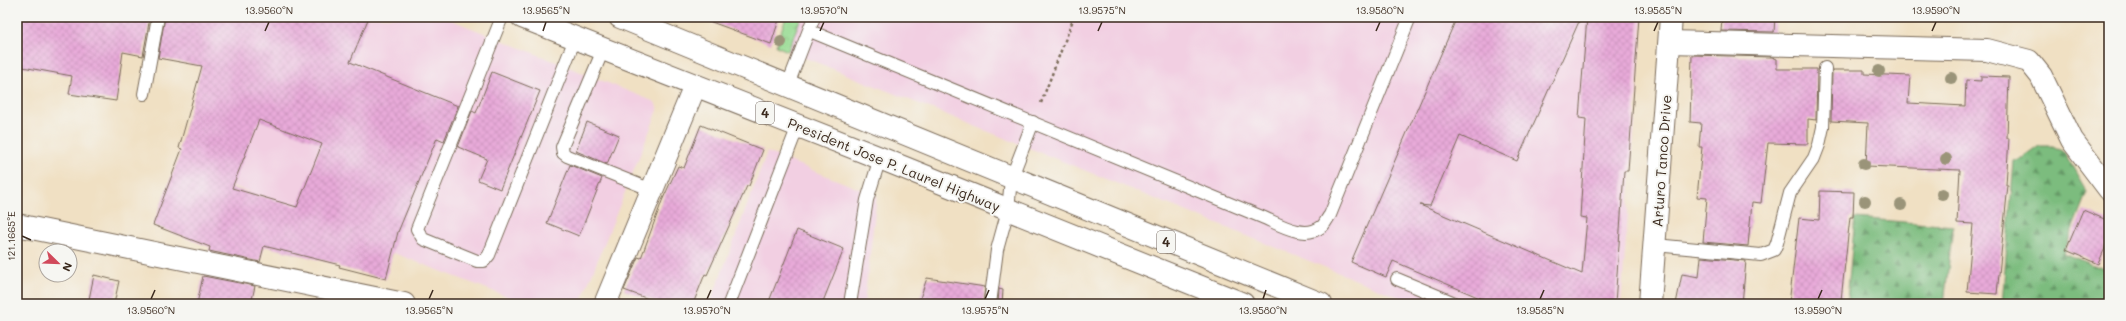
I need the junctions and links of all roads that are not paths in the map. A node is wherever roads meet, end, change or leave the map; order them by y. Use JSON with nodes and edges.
{"nodes":[{"id":1,"x":158,"y":17,"type":"edge"},
{"id":2,"x":502,"y":17,"type":"edge"},
{"id":3,"x":522,"y":17,"type":"edge"},
{"id":4,"x":620,"y":17,"type":"edge"},
{"id":5,"x":814,"y":17,"type":"edge"},
{"id":6,"x":1410,"y":17,"type":"edge"},
{"id":7,"x":1671,"y":17,"type":"edge"},
{"id":8,"x":810,"y":31,"type":"junction"},
{"id":9,"x":575,"y":39,"type":"junction"},
{"id":10,"x":1670,"y":42,"type":"junction"},
{"id":11,"x":603,"y":50,"type":"junction"},
{"id":12,"x":1825,"y":68,"type":"dead end"},
{"id":13,"x":695,"y":86,"type":"junction"},
{"id":14,"x":787,"y":87,"type":"junction"},
{"id":15,"x":144,"y":94,"type":"dead end"},
{"id":16,"x":1034,"y":122,"type":"junction"},
{"id":17,"x":798,"y":126,"type":"junction"},
{"id":18,"x":880,"y":158,"type":"junction"},
{"id":19,"x":1011,"y":178,"type":"junction"},
{"id":20,"x":2109,"y":188,"type":"edge"},
{"id":21,"x":652,"y":190,"type":"junction"},
{"id":22,"x":1008,"y":210,"type":"junction"},
{"id":23,"x":17,"y":225,"type":"edge"},
{"id":24,"x":1656,"y":245,"type":"junction"},
{"id":25,"x":1396,"y":279,"type":"dead end"},
{"id":26,"x":404,"y":304,"type":"edge"},
{"id":27,"x":605,"y":304,"type":"edge"},
{"id":28,"x":729,"y":304,"type":"edge"},
{"id":29,"x":850,"y":304,"type":"edge"},
{"id":30,"x":990,"y":304,"type":"edge"},
{"id":31,"x":1243,"y":304,"type":"edge"},
{"id":32,"x":1321,"y":304,"type":"edge"},
{"id":33,"x":1457,"y":304,"type":"edge"},
{"id":34,"x":1650,"y":304,"type":"edge"}],
"edges":[{"from":1,"to":15,"type":"lane"},
{"from":2,"to":9,"type":"lane"},
{"from":3,"to":9,"type":"main road","name":"President Jose P. Laurel Highway","number":"4"},
{"from":4,"to":14,"type":"main road","number":"4"},
{"from":5,"to":8,"type":"lane"},
{"from":6,"to":16,"type":"lane"},
{"from":7,"to":10,"type":"main road","name":"Arturo Tanco Drive"},
{"from":8,"to":14,"type":"lane"},
{"from":8,"to":16,"type":"lane"},
{"from":9,"to":11,"type":"main road","name":"President Jose P. Laurel Highway","number":"4"},
{"from":10,"to":20,"type":"main road"},
{"from":10,"to":24,"type":"main road","name":"Arturo Tanco Drive"},
{"from":11,"to":13,"type":"main road","name":"President Jose P. Laurel Highway","number":"4"},
{"from":11,"to":21,"type":"lane"},
{"from":12,"to":24,"type":"lane"},
{"from":13,"to":17,"type":"main road","name":"President Jose P. Laurel Highway","number":"4"},
{"from":13,"to":21,"type":"main road"},
{"from":14,"to":19,"type":"main road","number":"4"},
{"from":16,"to":19,"type":"lane"},
{"from":17,"to":18,"type":"main road","name":"President Jose P. Laurel Highway","number":"4"},
{"from":17,"to":28,"type":"lane"},
{"from":18,"to":22,"type":"main road","name":"President Jose P. Laurel Highway","number":"4"},
{"from":18,"to":29,"type":"lane"},
{"from":19,"to":22,"type":"lane"},
{"from":19,"to":32,"type":"main road","number":"4"},
{"from":21,"to":27,"type":"main road"},
{"from":22,"to":30,"type":"lane"},
{"from":22,"to":31,"type":"main road","name":"President Jose P. Laurel Highway","number":"4"},
{"from":23,"to":26,"type":"main road"},
{"from":24,"to":34,"type":"main road","name":"Arturo Tanco Drive"},
{"from":25,"to":33,"type":"lane"}]}
